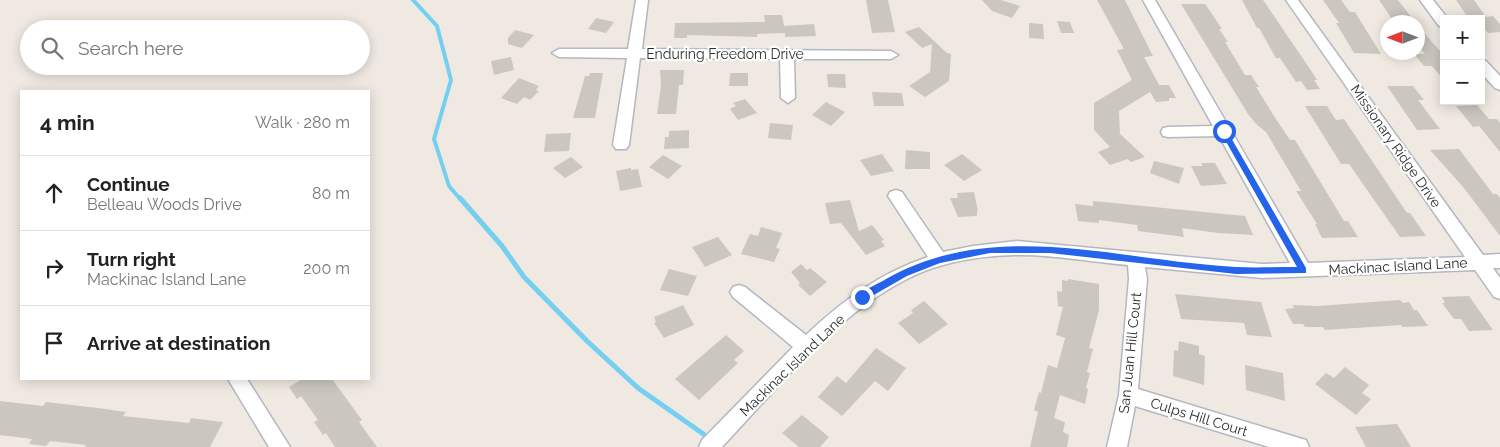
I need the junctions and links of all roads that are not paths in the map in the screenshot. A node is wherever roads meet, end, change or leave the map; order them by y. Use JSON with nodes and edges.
{"nodes":[{"id":1,"x":642,"y":0,"type":"edge"},
{"id":2,"x":1149,"y":0,"type":"edge"},
{"id":3,"x":1292,"y":0,"type":"edge"},
{"id":4,"x":1426,"y":0,"type":"edge"},
{"id":5,"x":1440,"y":18,"type":"edge"},
{"id":6,"x":559,"y":53,"type":"dead end"},
{"id":7,"x":634,"y":54,"type":"junction"},
{"id":8,"x":786,"y":55,"type":"junction"},
{"id":9,"x":891,"y":55,"type":"dead end"},
{"id":10,"x":1485,"y":68,"type":"edge"},
{"id":11,"x":1500,"y":85,"type":"edge"},
{"id":12,"x":788,"y":98,"type":"dead end"},
{"id":13,"x":1224,"y":131,"type":"junction"},
{"id":14,"x":1168,"y":132,"type":"dead end"},
{"id":15,"x":621,"y":145,"type":"dead end"},
{"id":16,"x":896,"y":196,"type":"dead end"},
{"id":17,"x":1136,"y":259,"type":"junction"},
{"id":18,"x":939,"y":260,"type":"junction"},
{"id":19,"x":1500,"y":261,"type":"edge"},
{"id":20,"x":1478,"y":262,"type":"junction"},
{"id":21,"x":1303,"y":270,"type":"junction"},
{"id":22,"x":739,"y":292,"type":"dead end"},
{"id":23,"x":1500,"y":292,"type":"edge"},
{"id":24,"x":807,"y":347,"type":"junction"},
{"id":25,"x":238,"y":380,"type":"edge"},
{"id":26,"x":1128,"y":395,"type":"junction"},
{"id":27,"x":279,"y":447,"type":"edge"},
{"id":28,"x":709,"y":447,"type":"edge"},
{"id":29,"x":1117,"y":447,"type":"edge"},
{"id":30,"x":1299,"y":447,"type":"edge"}],
"edges":[{"from":1,"to":7,"type":"street"},
{"from":2,"to":13,"type":"street"},
{"from":3,"to":20,"type":"street","name":"Missionary Ridge Drive"},
{"from":4,"to":5,"type":"street"},
{"from":6,"to":7,"type":"street","name":"Enduring Freedom Drive"},
{"from":7,"to":8,"type":"street","name":"Enduring Freedom Drive"},
{"from":7,"to":15,"type":"street"},
{"from":8,"to":9,"type":"street","name":"Enduring Freedom Drive"},
{"from":8,"to":12,"type":"street"},
{"from":10,"to":11,"type":"street"},
{"from":13,"to":14,"type":"street"},
{"from":13,"to":21,"type":"street"},
{"from":16,"to":18,"type":"street"},
{"from":17,"to":18,"type":"street","name":"Mackinac Island Lane"},
{"from":17,"to":21,"type":"street","name":"Mackinac Island Lane"},
{"from":17,"to":26,"type":"street","name":"San Juan Hill Court"},
{"from":18,"to":24,"type":"street","name":"Mackinac Island Lane"},
{"from":19,"to":20,"type":"street","name":"Mackinac Island Lane"},
{"from":20,"to":21,"type":"street","name":"Mackinac Island Lane"},
{"from":20,"to":23,"type":"street","name":"Missionary Ridge Drive"},
{"from":22,"to":24,"type":"street"},
{"from":24,"to":28,"type":"street","name":"Mackinac Island Lane"},
{"from":25,"to":27,"type":"street"},
{"from":26,"to":29,"type":"street","name":"San Juan Hill Court"},
{"from":26,"to":30,"type":"street","name":"Culps Hill Court"}]}
